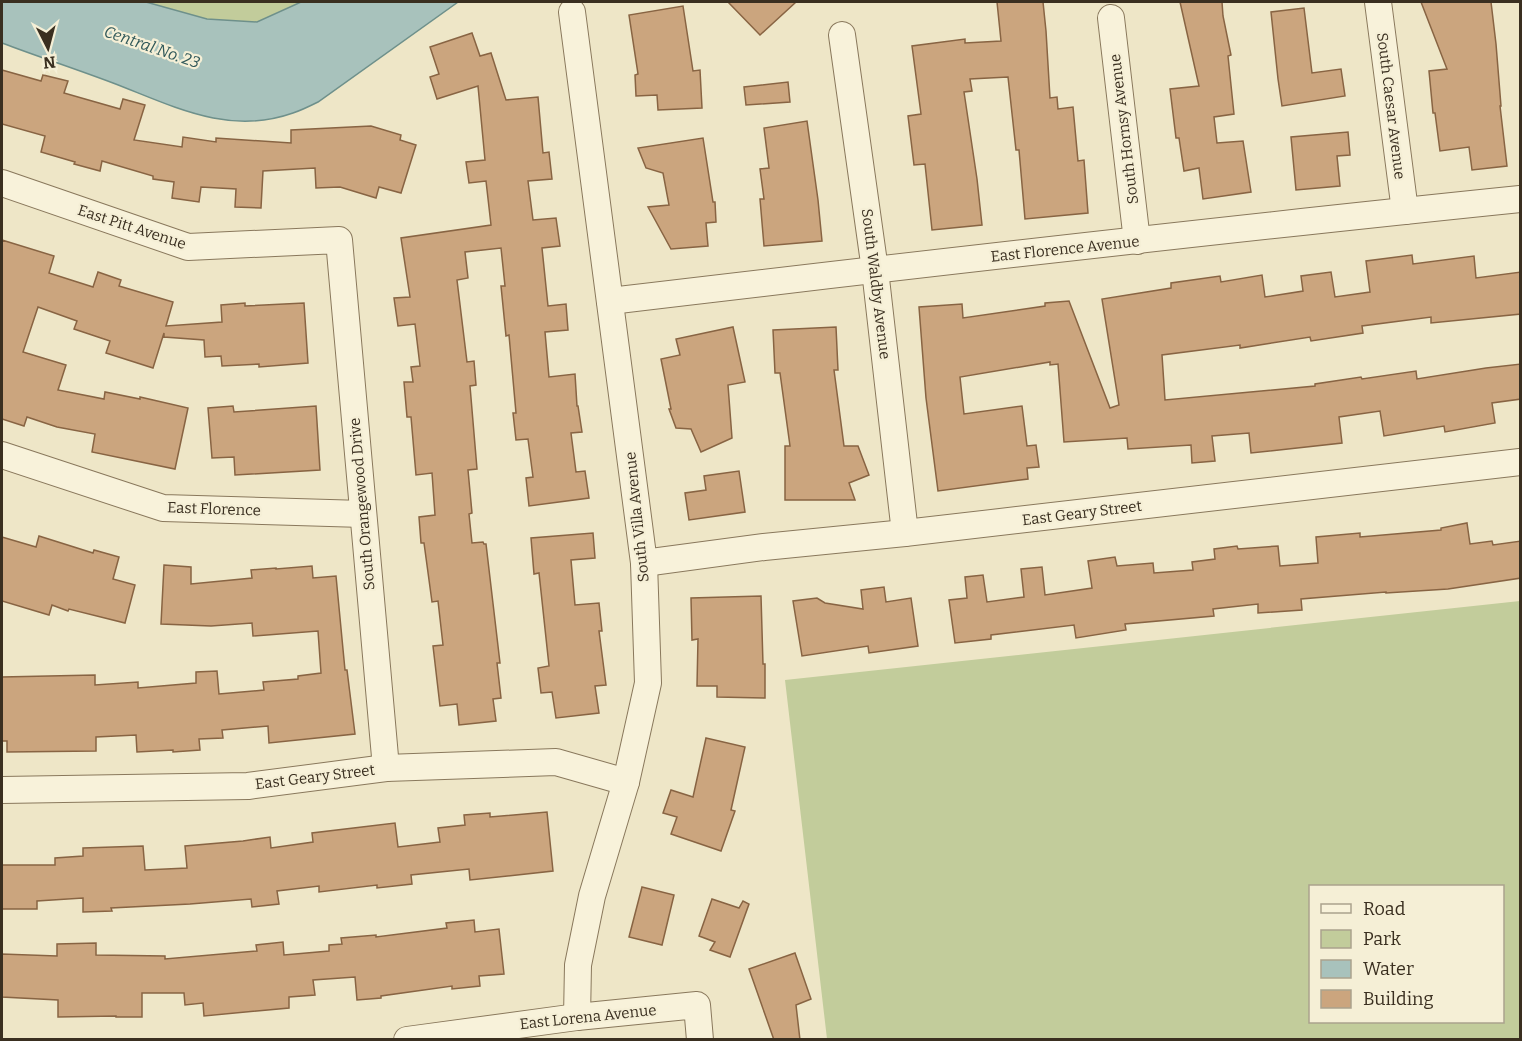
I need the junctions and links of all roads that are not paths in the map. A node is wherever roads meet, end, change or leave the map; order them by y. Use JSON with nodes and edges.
{"nodes":[{"id":1,"x":1378,"y":2,"type":"edge"},
{"id":2,"x":572,"y":12,"type":"dead end"},
{"id":3,"x":1111,"y":18,"type":"dead end"},
{"id":4,"x":842,"y":35,"type":"dead end"},
{"id":5,"x":2,"y":183,"type":"edge"},
{"id":6,"x":1521,"y":199,"type":"edge"},
{"id":7,"x":1405,"y":211,"type":"junction"},
{"id":8,"x":339,"y":240,"type":"joint"},
{"id":9,"x":1137,"y":241,"type":"junction"},
{"id":10,"x":875,"y":270,"type":"junction"},
{"id":11,"x":610,"y":301,"type":"junction"},
{"id":12,"x":2,"y":455,"type":"edge"},
{"id":13,"x":1521,"y":462,"type":"edge"},
{"id":14,"x":363,"y":514,"type":"junction"},
{"id":15,"x":905,"y":533,"type":"junction"},
{"id":16,"x":644,"y":563,"type":"junction"},
{"id":17,"x":386,"y":768,"type":"junction"},
{"id":18,"x":626,"y":782,"type":"junction"},
{"id":19,"x":2,"y":790,"type":"edge"},
{"id":20,"x":577,"y":1017,"type":"junction"},
{"id":21,"x":407,"y":1040,"type":"edge"},
{"id":22,"x":700,"y":1040,"type":"edge"}],
"edges":[{"from":1,"to":7,"type":"street","name":"South Caesar Avenue"},
{"from":2,"to":11,"type":"street","name":"South Villa Avenue"},
{"from":3,"to":9,"type":"street","name":"South Hornsy Avenue"},
{"from":4,"to":10,"type":"street","name":"South Waldby Avenue"},
{"from":5,"to":8,"type":"street","name":"East Pitt Avenue"},
{"from":6,"to":7,"type":"street","name":"East Florence Avenue"},
{"from":7,"to":9,"type":"street","name":"East Florence Avenue"},
{"from":8,"to":14,"type":"street","name":"South Orangewood Drive"},
{"from":9,"to":10,"type":"street","name":"East Florence Avenue"},
{"from":10,"to":11,"type":"street","name":"East Florence Avenue"},
{"from":10,"to":15,"type":"street","name":"South Waldby Avenue"},
{"from":11,"to":16,"type":"street","name":"South Villa Avenue"},
{"from":12,"to":14,"type":"street","name":"East Florence"},
{"from":13,"to":15,"type":"street","name":"East Geary Street"},
{"from":14,"to":17,"type":"street","name":"South Orangewood Drive"},
{"from":15,"to":16,"type":"street","name":"East Geary Street"},
{"from":16,"to":18,"type":"street","name":"South Villa Avenue"},
{"from":17,"to":18,"type":"street","name":"East Geary Street"},
{"from":17,"to":19,"type":"street","name":"East Geary Street"},
{"from":18,"to":20,"type":"street","name":"South Villa Avenue"},
{"from":20,"to":21,"type":"street","name":"East Lorena Avenue"},
{"from":20,"to":22,"type":"street","name":"East Lorena Avenue"}]}
